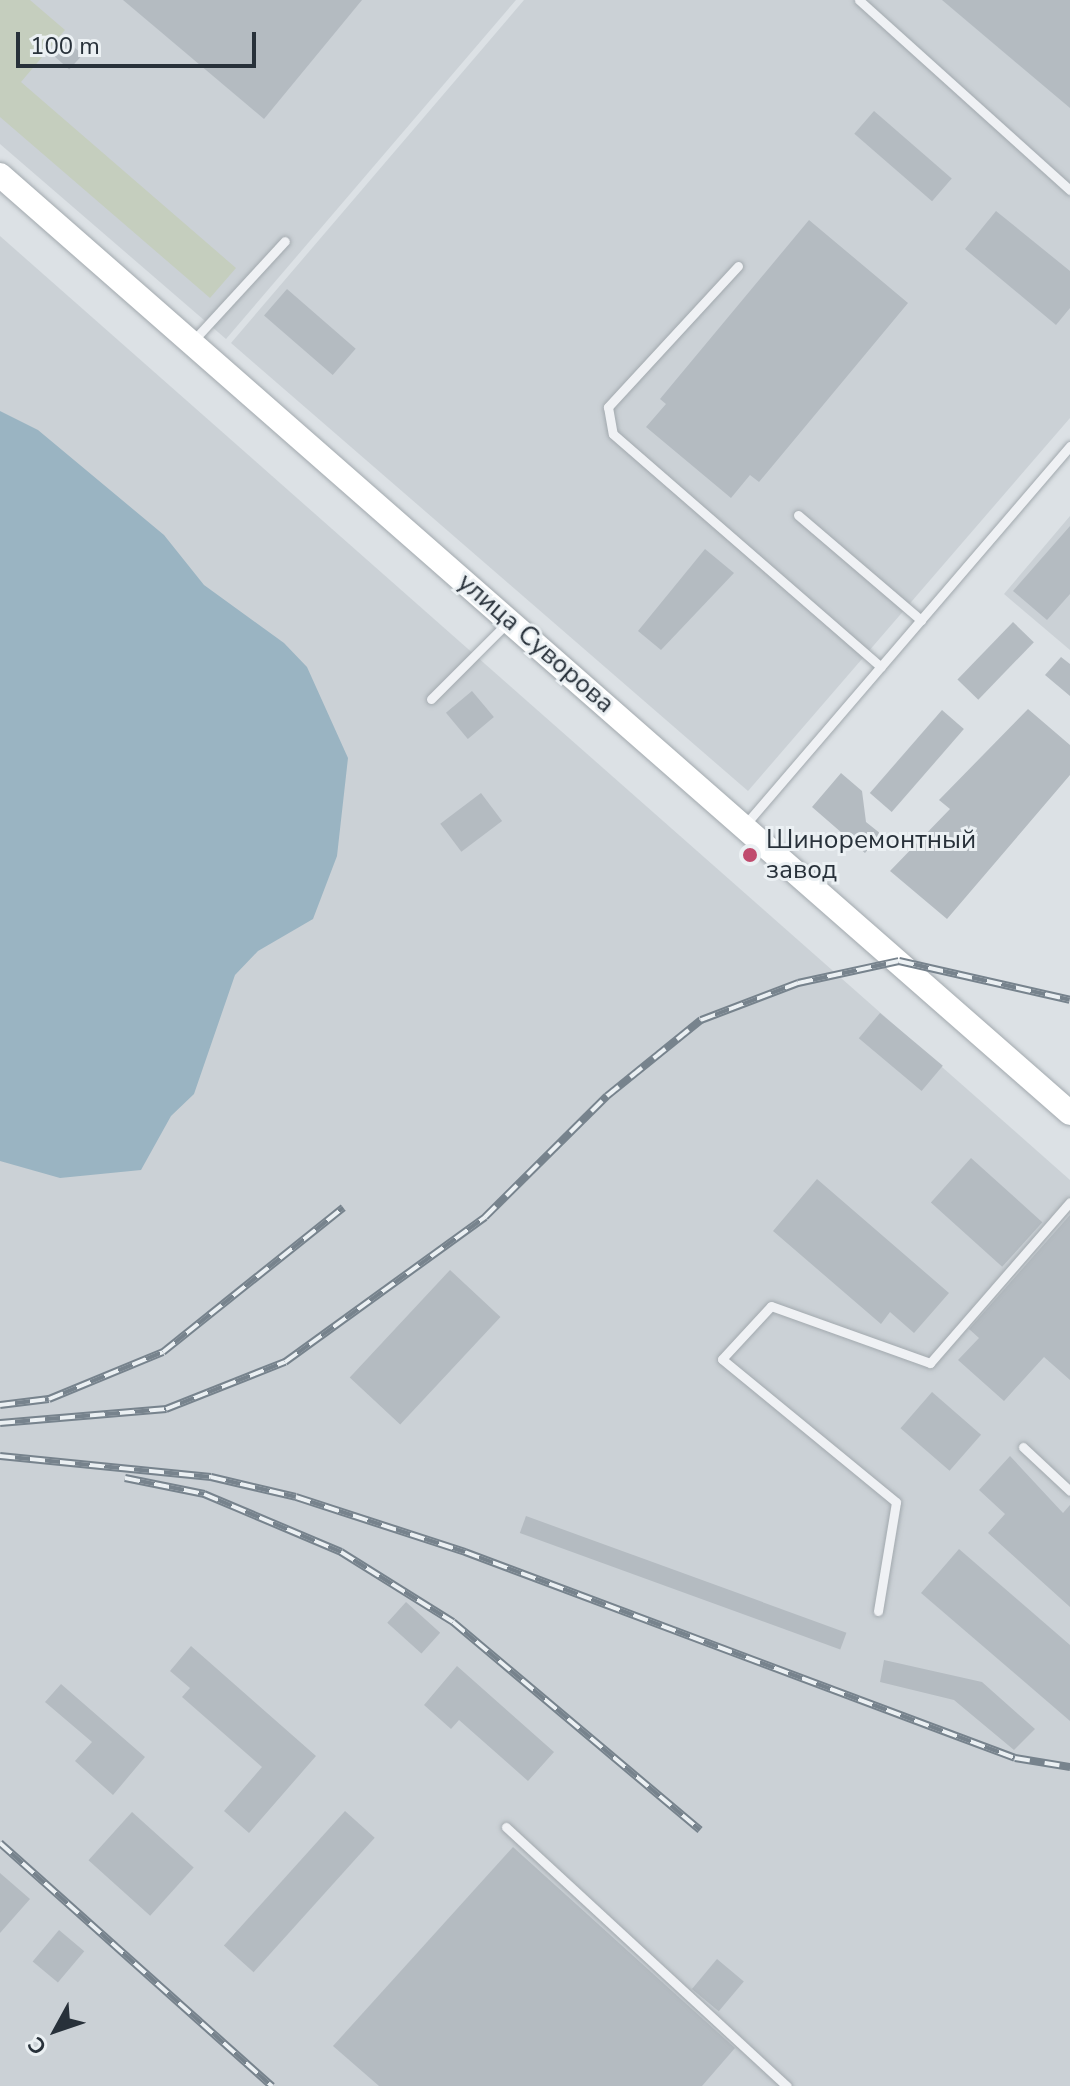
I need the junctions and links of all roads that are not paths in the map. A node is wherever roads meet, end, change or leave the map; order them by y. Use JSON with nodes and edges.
{"nodes":[{"id":1,"x":859,"y":0,"type":"edge"},
{"id":2,"x":0,"y":175,"type":"edge"},
{"id":3,"x":1070,"y":190,"type":"edge"},
{"id":4,"x":285,"y":241,"type":"dead end"},
{"id":5,"x":738,"y":266,"type":"dead end"},
{"id":6,"x":192,"y":342,"type":"junction"},
{"id":7,"x":1070,"y":446,"type":"edge"},
{"id":8,"x":798,"y":515,"type":"dead end"},
{"id":9,"x":921,"y":620,"type":"junction"},
{"id":10,"x":509,"y":621,"type":"junction"},
{"id":11,"x":881,"y":667,"type":"junction"},
{"id":12,"x":431,"y":699,"type":"dead end"},
{"id":13,"x":744,"y":826,"type":"junction"},
{"id":14,"x":1070,"y":1113,"type":"edge"},
{"id":15,"x":1070,"y":1202,"type":"edge"},
{"id":16,"x":1023,"y":1447,"type":"dead end"},
{"id":17,"x":1070,"y":1491,"type":"edge"},
{"id":18,"x":878,"y":1611,"type":"dead end"},
{"id":19,"x":506,"y":1827,"type":"dead end"},
{"id":20,"x":787,"y":2086,"type":"edge"}],
"edges":[{"from":1,"to":3,"type":"lane"},
{"from":2,"to":6,"type":"main road","name":"улица Суворова"},
{"from":4,"to":6,"type":"lane"},
{"from":5,"to":11,"type":"lane"},
{"from":6,"to":10,"type":"main road","name":"улица Суворова"},
{"from":7,"to":9,"type":"lane"},
{"from":8,"to":9,"type":"lane"},
{"from":9,"to":11,"type":"lane"},
{"from":10,"to":12,"type":"lane"},
{"from":10,"to":13,"type":"main road","name":"улица Суворова"},
{"from":11,"to":13,"type":"lane"},
{"from":13,"to":14,"type":"main road","name":"улица Суворова"},
{"from":15,"to":18,"type":"lane"},
{"from":16,"to":17,"type":"lane"},
{"from":19,"to":20,"type":"lane"}]}
